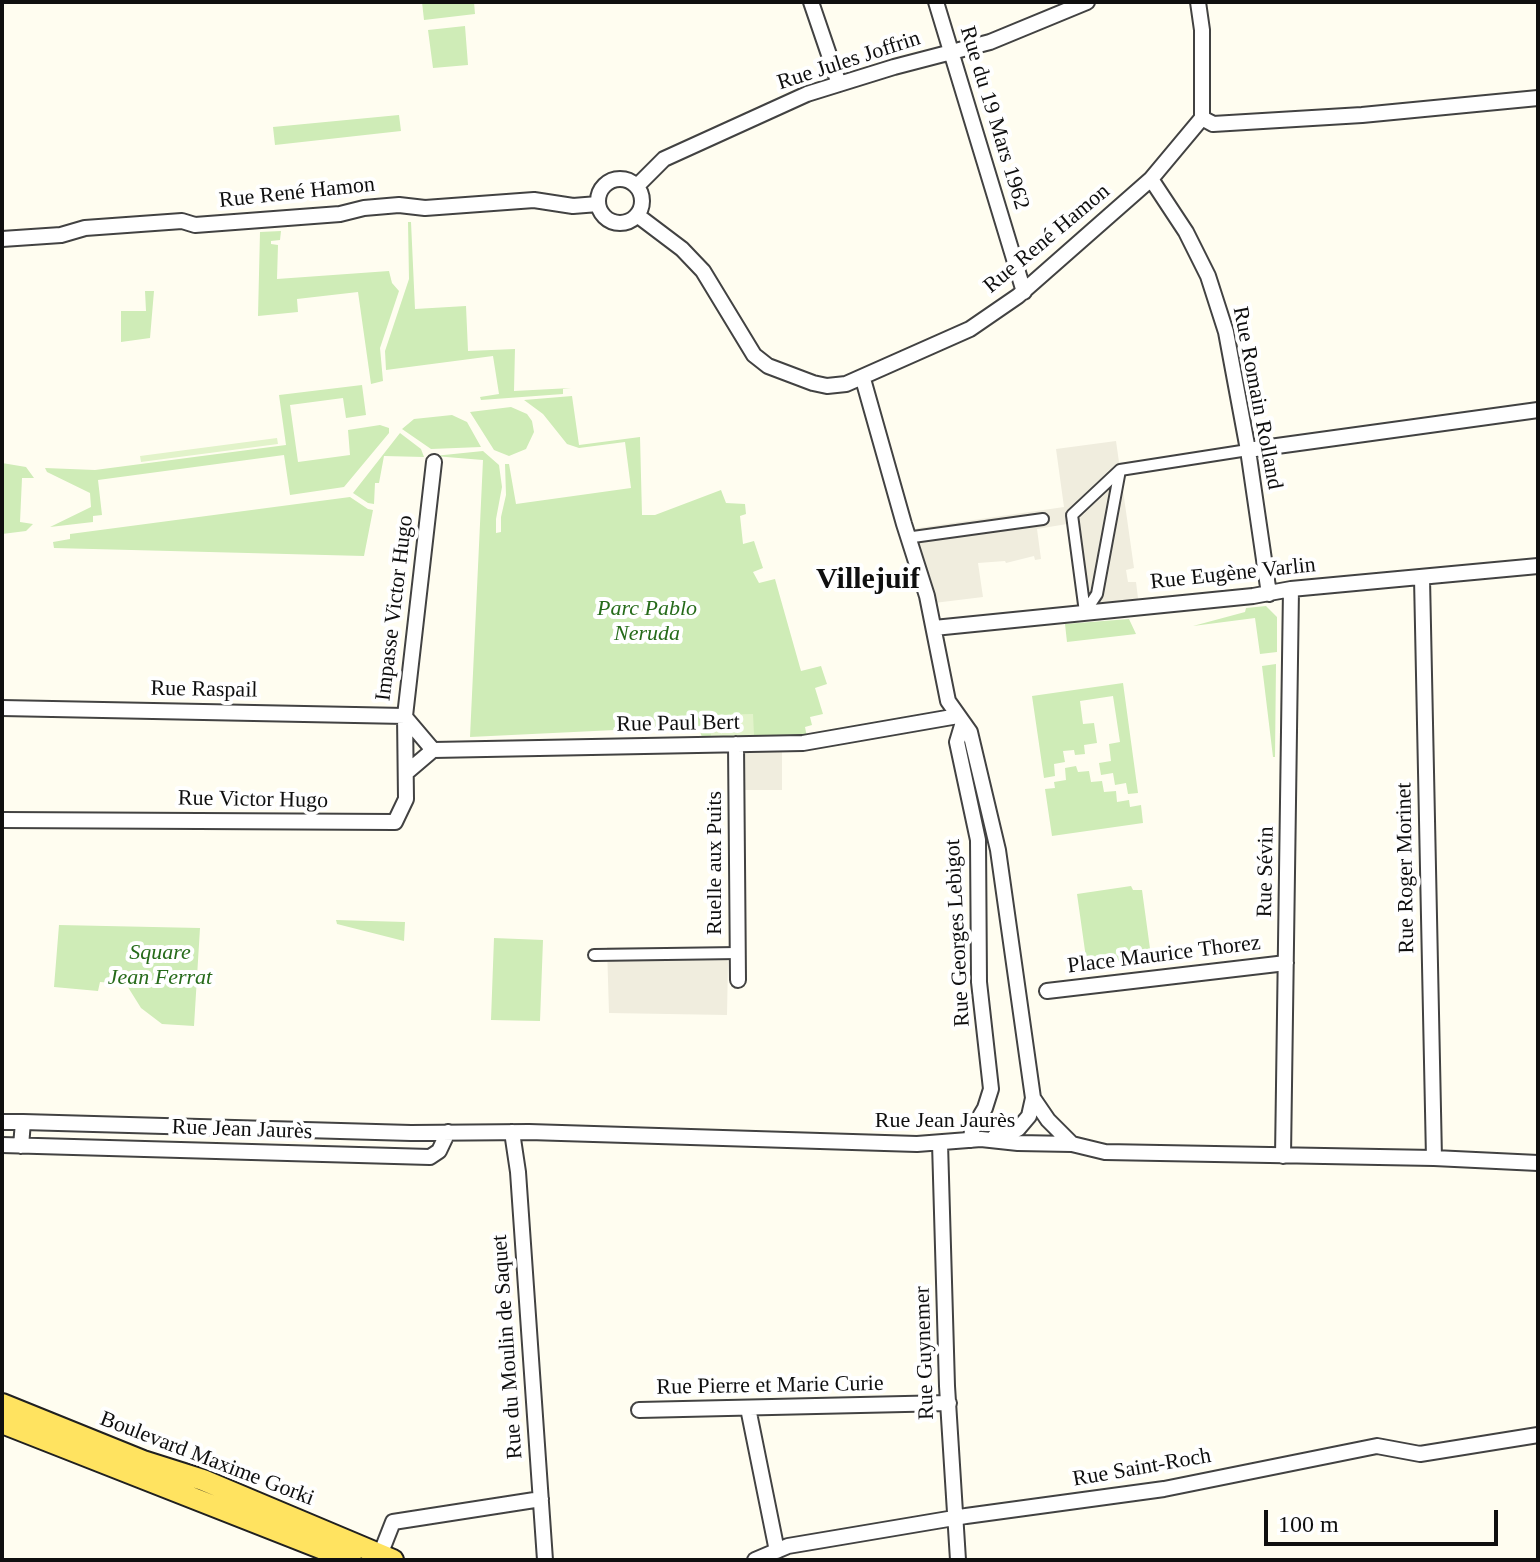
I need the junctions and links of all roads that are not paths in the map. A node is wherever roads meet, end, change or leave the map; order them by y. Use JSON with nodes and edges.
{"nodes":[{"id":1,"x":811,"y":2,"type":"edge"},
{"id":2,"x":936,"y":2,"type":"edge"},
{"id":3,"x":1198,"y":2,"type":"edge"},
{"id":4,"x":1084,"y":3,"type":"edge"},
{"id":5,"x":950,"y":53,"type":"junction"},
{"id":6,"x":839,"y":84,"type":"junction"},
{"id":7,"x":1538,"y":98,"type":"edge"},
{"id":8,"x":1202,"y":118,"type":"junction"},
{"id":9,"x":1151,"y":179,"type":"junction"},
{"id":10,"x":637,"y":186,"type":"junction"},
{"id":11,"x":598,"y":204,"type":"junction"},
{"id":12,"x":637,"y":215,"type":"junction"},
{"id":13,"x":2,"y":239,"type":"edge"},
{"id":14,"x":1024,"y":292,"type":"junction"},
{"id":15,"x":863,"y":379,"type":"junction"},
{"id":16,"x":1538,"y":410,"type":"edge"},
{"id":17,"x":1248,"y":450,"type":"junction"},
{"id":18,"x":434,"y":462,"type":"dead end"},
{"id":19,"x":1120,"y":470,"type":"junction"},
{"id":20,"x":1043,"y":519,"type":"dead end"},
{"id":21,"x":913,"y":537,"type":"dead end"},
{"id":22,"x":1538,"y":566,"type":"edge"},
{"id":23,"x":1422,"y":578,"type":"junction"},
{"id":24,"x":1291,"y":589,"type":"junction"},
{"id":25,"x":1269,"y":594,"type":"junction"},
{"id":26,"x":1085,"y":612,"type":"junction"},
{"id":27,"x":934,"y":628,"type":"junction"},
{"id":28,"x":2,"y":708,"type":"edge"},
{"id":29,"x":405,"y":716,"type":"junction"},
{"id":30,"x":961,"y":719,"type":"junction"},
{"id":31,"x":736,"y":744,"type":"junction"},
{"id":32,"x":433,"y":750,"type":"junction"},
{"id":33,"x":406,"y":773,"type":"junction"},
{"id":34,"x":2,"y":820,"type":"edge"},
{"id":35,"x":738,"y":953,"type":"junction"},
{"id":36,"x":594,"y":955,"type":"dead end"},
{"id":37,"x":1286,"y":963,"type":"junction"},
{"id":38,"x":738,"y":980,"type":"dead end"},
{"id":39,"x":1047,"y":991,"type":"dead end"},
{"id":40,"x":1033,"y":1098,"type":"junction"},
{"id":41,"x":2,"y":1122,"type":"edge"},
{"id":42,"x":23,"y":1122,"type":"junction"},
{"id":43,"x":185,"y":1128,"type":"junction"},
{"id":44,"x":448,"y":1132,"type":"junction"},
{"id":45,"x":512,"y":1132,"type":"junction"},
{"id":46,"x":976,"y":1139,"type":"junction"},
{"id":47,"x":940,"y":1143,"type":"junction"},
{"id":48,"x":1072,"y":1144,"type":"junction"},
{"id":49,"x":2,"y":1145,"type":"edge"},
{"id":50,"x":21,"y":1146,"type":"junction"},
{"id":51,"x":194,"y":1150,"type":"junction"},
{"id":52,"x":177,"y":1151,"type":"junction"},
{"id":53,"x":1283,"y":1156,"type":"junction"},
{"id":54,"x":1434,"y":1158,"type":"junction"},
{"id":55,"x":1538,"y":1163,"type":"edge"},
{"id":56,"x":949,"y":1403,"type":"junction"},
{"id":57,"x":2,"y":1404,"type":"edge"},
{"id":58,"x":748,"y":1408,"type":"junction"},
{"id":59,"x":639,"y":1410,"type":"dead end"},
{"id":60,"x":2,"y":1423,"type":"edge"},
{"id":61,"x":1538,"y":1435,"type":"edge"},
{"id":62,"x":223,"y":1498,"type":"junction"},
{"id":63,"x":541,"y":1499,"type":"junction"},
{"id":64,"x":955,"y":1518,"type":"junction"},
{"id":65,"x":777,"y":1551,"type":"junction"},
{"id":66,"x":387,"y":1558,"type":"edge"},
{"id":67,"x":351,"y":1560,"type":"edge"},
{"id":68,"x":545,"y":1560,"type":"edge"},
{"id":69,"x":755,"y":1560,"type":"edge"},
{"id":70,"x":958,"y":1560,"type":"edge"}],
"edges":[{"from":1,"to":6,"type":"street"},
{"from":2,"to":5,"type":"street","name":"Rue du 19 Mars 1962"},
{"from":3,"to":8,"type":"street"},
{"from":4,"to":5,"type":"street","name":"Rue Jules Joffrin"},
{"from":5,"to":6,"type":"street","name":"Rue Jules Joffrin"},
{"from":5,"to":14,"type":"street","name":"Rue du 19 Mars 1962"},
{"from":6,"to":10,"type":"street","name":"Rue Jules Joffrin"},
{"from":7,"to":8,"type":"street"},
{"from":8,"to":9,"type":"street","name":"Rue René Hamon"},
{"from":9,"to":14,"type":"street","name":"Rue René Hamon"},
{"from":9,"to":17,"type":"street","name":"Rue Romain Rolland"},
{"from":10,"to":11,"type":"street"},
{"from":10,"to":12,"type":"street"},
{"from":11,"to":12,"type":"street","name":"Rue René Hamon"},
{"from":11,"to":13,"type":"street","name":"Rue René Hamon"},
{"from":12,"to":15,"type":"street","name":"Rue René Hamon"},
{"from":14,"to":15,"type":"street","name":"Rue René Hamon"},
{"from":15,"to":27,"type":"street","name":"Rue Georges Lebigot"},
{"from":16,"to":17,"type":"street"},
{"from":17,"to":19,"type":"street"},
{"from":17,"to":25,"type":"street","name":"Rue Romain Rolland"},
{"from":18,"to":29,"type":"street","name":"Impasse Victor Hugo"},
{"from":19,"to":26,"type":"street"},
{"from":19,"to":26,"type":"street"},
{"from":20,"to":21,"type":"street"},
{"from":22,"to":23,"type":"street","name":"Rue Eugène Varlin"},
{"from":23,"to":24,"type":"street","name":"Rue Eugène Varlin"},
{"from":23,"to":54,"type":"street","name":"Rue Roger Morinet"},
{"from":24,"to":25,"type":"street","name":"Rue Eugène Varlin"},
{"from":24,"to":37,"type":"street","name":"Rue Sévin"},
{"from":25,"to":26,"type":"street","name":"Rue Eugène Varlin"},
{"from":26,"to":27,"type":"street","name":"Rue Eugène Varlin"},
{"from":27,"to":30,"type":"street","name":"Rue Georges Lebigot"},
{"from":28,"to":29,"type":"street","name":"Rue Raspail"},
{"from":29,"to":32,"type":"street","name":"Impasse Victor Hugo"},
{"from":29,"to":33,"type":"street","name":"Rue Victor Hugo"},
{"from":30,"to":31,"type":"street","name":"Rue Paul Bert"},
{"from":30,"to":40,"type":"street","name":"Rue Georges Lebigot"},
{"from":30,"to":46,"type":"street","name":"Rue Georges Lebigot"},
{"from":31,"to":32,"type":"street","name":"Rue Paul Bert"},
{"from":31,"to":35,"type":"street","name":"Ruelle aux Puits"},
{"from":32,"to":33,"type":"street"},
{"from":33,"to":34,"type":"street","name":"Rue Victor Hugo"},
{"from":35,"to":36,"type":"street"},
{"from":35,"to":38,"type":"street","name":"Ruelle aux Puits"},
{"from":37,"to":39,"type":"street","name":"Place Maurice Thorez"},
{"from":37,"to":53,"type":"street","name":"Rue Sévin"},
{"from":40,"to":46,"type":"street"},
{"from":40,"to":48,"type":"street","name":"Rue Georges Lebigot"},
{"from":41,"to":42,"type":"street","name":"Rue Jean Jaurès"},
{"from":42,"to":43,"type":"street","name":"Rue Jean Jaurès"},
{"from":42,"to":50,"type":"street"},
{"from":43,"to":44,"type":"street","name":"Rue Jean Jaurès"},
{"from":43,"to":51,"type":"street"},
{"from":43,"to":52,"type":"street"},
{"from":44,"to":45,"type":"street","name":"Rue Jean Jaurès"},
{"from":44,"to":51,"type":"street","name":"Rue Jean Jaurès"},
{"from":45,"to":47,"type":"street","name":"Rue Jean Jaurès"},
{"from":45,"to":63,"type":"street","name":"Rue du Moulin de Saquet"},
{"from":46,"to":47,"type":"street","name":"Rue Jean Jaurès"},
{"from":46,"to":48,"type":"street","name":"Rue Jean Jaurès"},
{"from":47,"to":56,"type":"street","name":"Rue Guynemer"},
{"from":48,"to":53,"type":"street","name":"Rue Jean Jaurès"},
{"from":49,"to":50,"type":"street","name":"Rue Jean Jaurès"},
{"from":50,"to":52,"type":"street","name":"Rue Jean Jaurès"},
{"from":51,"to":52,"type":"street","name":"Rue Jean Jaurès"},
{"from":53,"to":54,"type":"street","name":"Rue Jean Jaurès"},
{"from":54,"to":55,"type":"street","name":"Rue Jean Jaurès"},
{"from":56,"to":58,"type":"street","name":"Rue Pierre et Marie Curie"},
{"from":56,"to":64,"type":"street","name":"Rue Guynemer"},
{"from":57,"to":62,"type":"main road","name":"Boulevard Maxime Gorki"},
{"from":58,"to":59,"type":"street","name":"Rue Pierre et Marie Curie"},
{"from":58,"to":65,"type":"street"},
{"from":60,"to":62,"type":"main road","name":"Boulevard Maxime Gorki"},
{"from":61,"to":64,"type":"street","name":"Rue Saint-Roch"},
{"from":62,"to":66,"type":"main road","name":"Boulevard Maxime Gorki"},
{"from":62,"to":67,"type":"main road","name":"Boulevard Maxime Gorki"},
{"from":63,"to":66,"type":"street"},
{"from":63,"to":68,"type":"street","name":"Rue du Moulin de Saquet"},
{"from":64,"to":65,"type":"street","name":"Rue Saint-Roch"},
{"from":64,"to":70,"type":"street","name":"Rue Guynemer"},
{"from":65,"to":69,"type":"street","name":"Rue Saint-Roch"}]}
